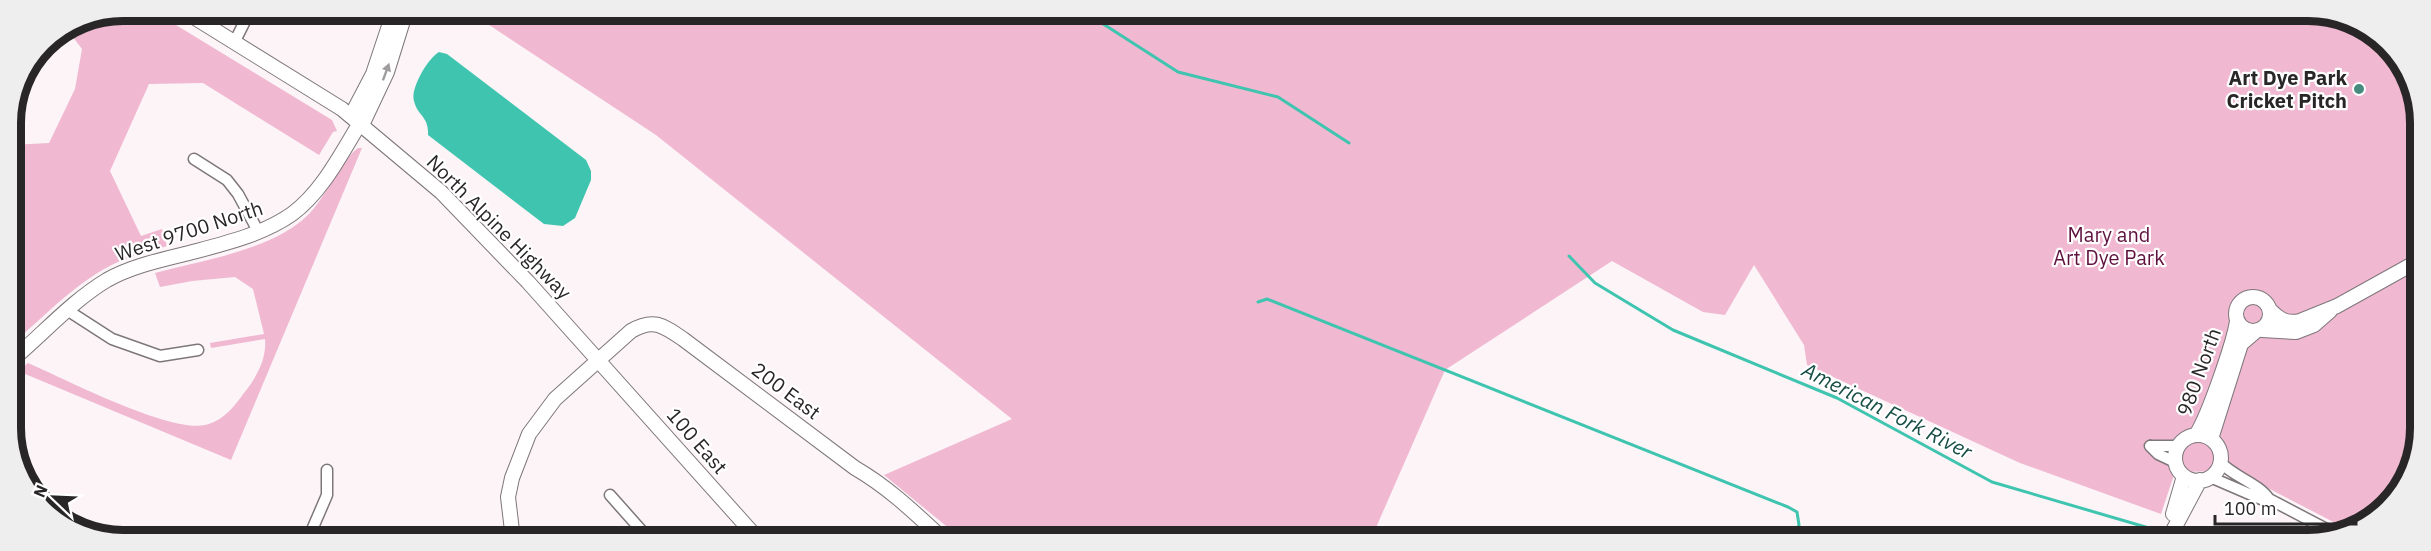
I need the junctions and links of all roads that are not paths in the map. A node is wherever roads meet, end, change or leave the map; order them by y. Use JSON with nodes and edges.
{"nodes":[{"id":1,"x":202,"y":21,"type":"edge"},
{"id":2,"x":245,"y":21,"type":"edge"},
{"id":3,"x":390,"y":21,"type":"edge"},
{"id":4,"x":403,"y":21,"type":"edge"},
{"id":5,"x":235,"y":41,"type":"junction"},
{"id":6,"x":358,"y":121,"type":"junction"},
{"id":7,"x":194,"y":159,"type":"dead end"},
{"id":8,"x":258,"y":231,"type":"junction"},
{"id":9,"x":2410,"y":265,"type":"edge"},
{"id":10,"x":2337,"y":306,"type":"junction"},
{"id":11,"x":67,"y":310,"type":"junction"},
{"id":12,"x":2270,"y":310,"type":"junction"},
{"id":13,"x":2237,"y":321,"type":"junction"},
{"id":14,"x":2258,"y":331,"type":"junction"},
{"id":15,"x":198,"y":350,"type":"dead end"},
{"id":16,"x":21,"y":352,"type":"edge"},
{"id":17,"x":603,"y":363,"type":"junction"},
{"id":18,"x":2196,"y":435,"type":"junction"},
{"id":19,"x":2211,"y":439,"type":"junction"},
{"id":20,"x":2178,"y":446,"type":"junction"},
{"id":21,"x":2175,"y":462,"type":"junction"},
{"id":22,"x":2220,"y":462,"type":"junction"},
{"id":23,"x":327,"y":470,"type":"dead end"},
{"id":24,"x":2184,"y":476,"type":"junction"},
{"id":25,"x":2205,"y":478,"type":"junction"},
{"id":26,"x":610,"y":495,"type":"dead end"},
{"id":27,"x":2269,"y":499,"type":"junction"},
{"id":28,"x":2174,"y":520,"type":"junction"},
{"id":29,"x":2325,"y":528,"type":"edge"},
{"id":30,"x":313,"y":530,"type":"edge"},
{"id":31,"x":512,"y":530,"type":"edge"},
{"id":32,"x":641,"y":530,"type":"edge"},
{"id":33,"x":750,"y":530,"type":"edge"},
{"id":34,"x":933,"y":530,"type":"edge"},
{"id":35,"x":2168,"y":530,"type":"edge"},
{"id":36,"x":2171,"y":530,"type":"edge"}],
"edges":[{"from":1,"to":5,"type":"street","name":"North Alpine Highway"},
{"from":2,"to":5,"type":"street"},
{"from":3,"to":6,"type":"street"},
{"from":6,"to":4,"type":"street","one_way":true},
{"from":5,"to":6,"type":"street","name":"North Alpine Highway"},
{"from":6,"to":8,"type":"street","name":"West 9700 North"},
{"from":6,"to":17,"type":"street","name":"North Alpine Highway"},
{"from":7,"to":8,"type":"street"},
{"from":8,"to":11,"type":"street","name":"West 9700 North"},
{"from":9,"to":10,"type":"street"},
{"from":10,"to":12,"type":"street"},
{"from":10,"to":14,"type":"street"},
{"from":11,"to":15,"type":"street"},
{"from":11,"to":16,"type":"street","name":"West 9700 North"},
{"from":12,"to":13,"type":"street"},
{"from":12,"to":14,"type":"street"},
{"from":13,"to":14,"type":"street"},
{"from":13,"to":18,"type":"street","name":"980 North"},
{"from":14,"to":19,"type":"street","name":"980 North"},
{"from":17,"to":31,"type":"street","name":"200 East"},
{"from":17,"to":33,"type":"street","name":"100 East"},
{"from":17,"to":34,"type":"street","name":"200 East"},
{"from":18,"to":19,"type":"street"},
{"from":18,"to":20,"type":"street"},
{"from":19,"to":22,"type":"street"},
{"from":20,"to":21,"type":"street"},
{"from":20,"to":21,"type":"street"},
{"from":21,"to":24,"type":"street"},
{"from":22,"to":25,"type":"street"},
{"from":22,"to":27,"type":"street"},
{"from":23,"to":30,"type":"street"},
{"from":24,"to":25,"type":"street"},
{"from":24,"to":28,"type":"street"},
{"from":25,"to":27,"type":"street"},
{"from":25,"to":28,"type":"street"},
{"from":26,"to":32,"type":"street"},
{"from":27,"to":29,"type":"street"},
{"from":28,"to":35,"type":"street"},
{"from":28,"to":36,"type":"street"}]}
